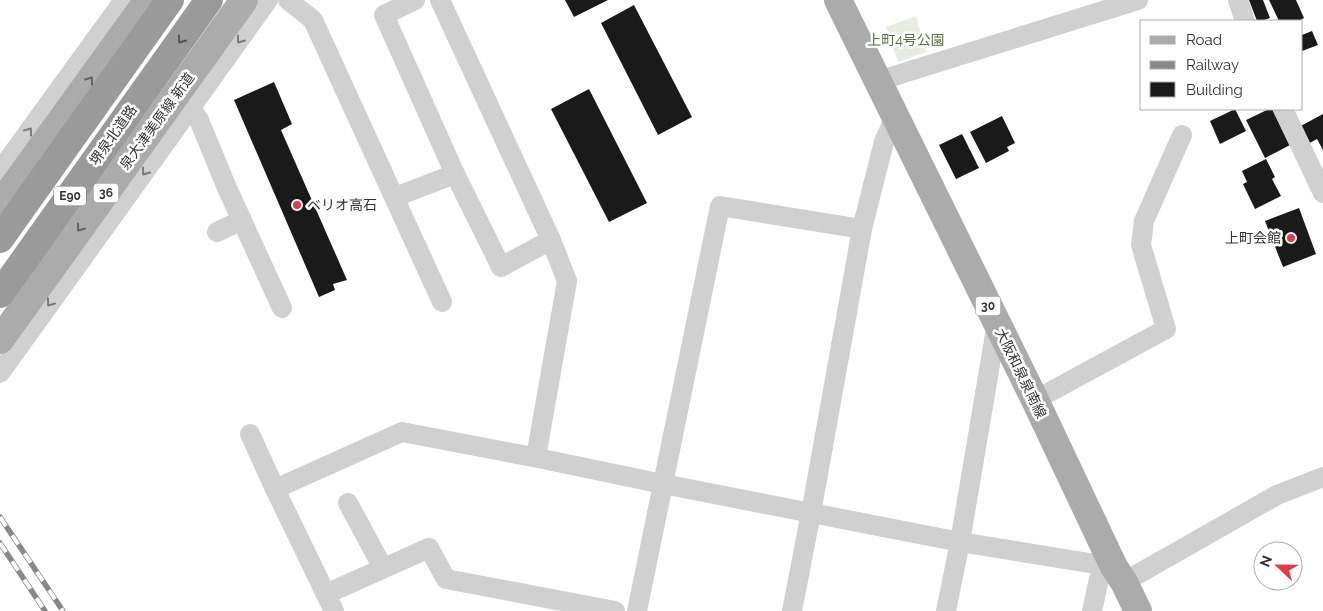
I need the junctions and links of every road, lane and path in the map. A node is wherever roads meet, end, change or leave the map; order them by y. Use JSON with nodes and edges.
{"nodes":[{"id":1,"x":124,"y":0,"type":"edge"},
{"id":2,"x":148,"y":0,"type":"edge"},
{"id":3,"x":170,"y":0,"type":"edge"},
{"id":4,"x":209,"y":0,"type":"edge"},
{"id":5,"x":244,"y":0,"type":"edge"},
{"id":6,"x":268,"y":0,"type":"edge"},
{"id":7,"x":288,"y":0,"type":"edge"},
{"id":8,"x":416,"y":0,"type":"edge"},
{"id":9,"x":440,"y":0,"type":"edge"},
{"id":10,"x":838,"y":0,"type":"edge"},
{"id":11,"x":1138,"y":0,"type":"edge"},
{"id":12,"x":1238,"y":0,"type":"edge"},
{"id":13,"x":1245,"y":20,"type":"edge"},
{"id":14,"x":115,"y":78,"type":"junction"},
{"id":15,"x":878,"y":81,"type":"junction"},
{"id":16,"x":139,"y":98,"type":"junction"},
{"id":17,"x":191,"y":108,"type":"junction"},
{"id":18,"x":1283,"y":110,"type":"edge"},
{"id":19,"x":895,"y":117,"type":"junction"},
{"id":20,"x":1182,"y":135,"type":"dead end"},
{"id":21,"x":0,"y":171,"type":"edge"},
{"id":22,"x":455,"y":174,"type":"junction"},
{"id":23,"x":1323,"y":193,"type":"edge"},
{"id":24,"x":395,"y":197,"type":"junction"},
{"id":25,"x":0,"y":205,"type":"edge"},
{"id":26,"x":242,"y":220,"type":"junction"},
{"id":27,"x":0,"y":227,"type":"edge"},
{"id":28,"x":862,"y":228,"type":"junction"},
{"id":29,"x":217,"y":232,"type":"dead end"},
{"id":30,"x":0,"y":239,"type":"edge"},
{"id":31,"x":551,"y":240,"type":"junction"},
{"id":32,"x":0,"y":294,"type":"edge"},
{"id":33,"x":442,"y":302,"type":"dead end"},
{"id":34,"x":282,"y":308,"type":"dead end"},
{"id":35,"x":0,"y":313,"type":"edge"},
{"id":36,"x":997,"y":323,"type":"junction"},
{"id":37,"x":0,"y":340,"type":"edge"},
{"id":38,"x":0,"y":373,"type":"edge"},
{"id":39,"x":1035,"y":400,"type":"junction"},
{"id":40,"x":250,"y":434,"type":"dead end"},
{"id":41,"x":536,"y":457,"type":"junction"},
{"id":42,"x":1323,"y":477,"type":"edge"},
{"id":43,"x":663,"y":484,"type":"junction"},
{"id":44,"x":275,"y":489,"type":"junction"},
{"id":45,"x":348,"y":503,"type":"dead end"},
{"id":46,"x":812,"y":514,"type":"junction"},
{"id":47,"x":960,"y":542,"type":"junction"},
{"id":48,"x":383,"y":568,"type":"junction"},
{"id":49,"x":1119,"y":575,"type":"junction"},
{"id":50,"x":330,"y":602,"type":"edge"},
{"id":51,"x":615,"y":611,"type":"edge"},
{"id":52,"x":637,"y":611,"type":"edge"},
{"id":53,"x":792,"y":611,"type":"edge"},
{"id":54,"x":946,"y":611,"type":"edge"},
{"id":55,"x":1092,"y":611,"type":"edge"},
{"id":56,"x":1138,"y":611,"type":"edge"}],
"edges":[{"from":21,"to":1,"type":"street","one_way":true},
{"from":25,"to":2,"type":"main road","one_way":true},
{"from":3,"to":14,"type":"highway","number":"E90"},
{"from":4,"to":16,"type":"highway","name":"堺泉北道路","number":"E90","one_way":true},
{"from":5,"to":37,"type":"main road","name":"泉大津美原線 新道","number":"36","one_way":true},
{"from":6,"to":17,"type":"street","one_way":true},
{"from":7,"to":24,"type":"street"},
{"from":8,"to":22,"type":"street"},
{"from":9,"to":31,"type":"street"},
{"from":10,"to":15,"type":"main road","name":"大阪和泉泉南線","number":"30"},
{"from":11,"to":15,"type":"street"},
{"from":12,"to":13,"type":"street"},
{"from":14,"to":27,"type":"highway"},
{"from":14,"to":30,"type":"highway","number":"E90"},
{"from":15,"to":19,"type":"main road","name":"大阪和泉泉南線","number":"30"},
{"from":16,"to":32,"type":"highway","name":"堺泉北道路","number":"E90"},
{"from":16,"to":35,"type":"highway"},
{"from":17,"to":26,"type":"street"},
{"from":17,"to":38,"type":"street","one_way":true},
{"from":18,"to":23,"type":"street"},
{"from":19,"to":28,"type":"street"},
{"from":19,"to":36,"type":"main road","name":"大阪和泉泉南線","number":"30"},
{"from":20,"to":39,"type":"street"},
{"from":22,"to":24,"type":"street"},
{"from":22,"to":31,"type":"street"},
{"from":24,"to":33,"type":"street"},
{"from":26,"to":29,"type":"street"},
{"from":26,"to":34,"type":"street"},
{"from":28,"to":43,"type":"street"},
{"from":28,"to":46,"type":"street"},
{"from":31,"to":41,"type":"street"},
{"from":36,"to":39,"type":"main road","name":"大阪和泉泉南線","number":"30"},
{"from":36,"to":47,"type":"street"},
{"from":39,"to":49,"type":"main road","name":"大阪和泉泉南線","number":"30"},
{"from":40,"to":44,"type":"street"},
{"from":41,"to":43,"type":"street"},
{"from":41,"to":44,"type":"street"},
{"from":42,"to":49,"type":"street"},
{"from":43,"to":46,"type":"street"},
{"from":43,"to":52,"type":"street"},
{"from":44,"to":50,"type":"street"},
{"from":45,"to":48,"type":"street"},
{"from":46,"to":47,"type":"street"},
{"from":46,"to":53,"type":"street"},
{"from":47,"to":49,"type":"street"},
{"from":47,"to":54,"type":"street"},
{"from":48,"to":50,"type":"street"},
{"from":48,"to":51,"type":"street"},
{"from":49,"to":55,"type":"street"},
{"from":49,"to":56,"type":"main road","name":"大阪和泉泉南線","number":"30"}]}
